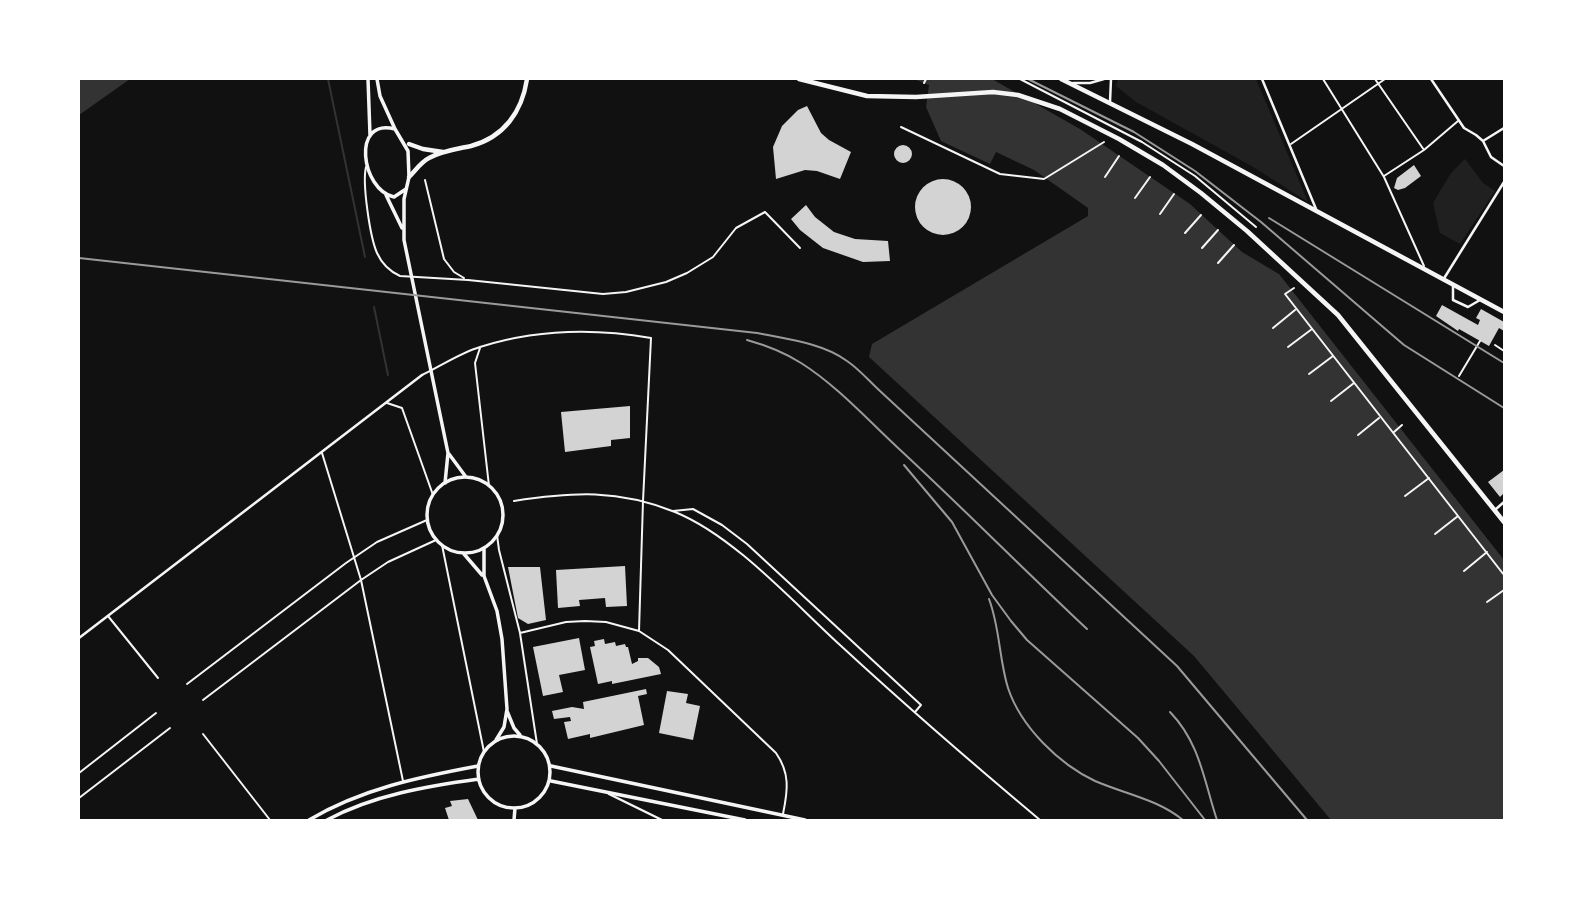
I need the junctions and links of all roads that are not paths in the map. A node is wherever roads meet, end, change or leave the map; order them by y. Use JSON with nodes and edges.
{"nodes":[{"id":1,"x":368,"y":79,"type":"edge"},
{"id":2,"x":377,"y":79,"type":"edge"},
{"id":3,"x":527,"y":79,"type":"edge"},
{"id":4,"x":799,"y":79,"type":"edge"},
{"id":5,"x":1061,"y":79,"type":"edge"},
{"id":6,"x":1104,"y":79,"type":"edge"},
{"id":7,"x":1111,"y":79,"type":"edge"},
{"id":8,"x":1262,"y":79,"type":"edge"},
{"id":9,"x":1323,"y":79,"type":"edge"},
{"id":10,"x":1376,"y":79,"type":"edge"},
{"id":11,"x":1385,"y":79,"type":"edge"},
{"id":12,"x":1430,"y":79,"type":"edge"},
{"id":13,"x":1069,"y":83,"type":"junction"},
{"id":14,"x":1378,"y":84,"type":"junction"},
{"id":15,"x":1110,"y":102,"type":"junction"},
{"id":16,"x":1341,"y":110,"type":"junction"},
{"id":17,"x":1458,"y":121,"type":"junction"},
{"id":18,"x":901,"y":127,"type":"dead end"},
{"id":19,"x":1504,"y":128,"type":"edge"},
{"id":20,"x":395,"y":129,"type":"junction"},
{"id":21,"x":370,"y":135,"type":"junction"},
{"id":22,"x":1483,"y":141,"type":"junction"},
{"id":23,"x":1104,"y":142,"type":"dead end"},
{"id":24,"x":409,"y":145,"type":"dead end"},
{"id":25,"x":1289,"y":145,"type":"junction"},
{"id":26,"x":1424,"y":150,"type":"junction"},
{"id":27,"x":444,"y":152,"type":"junction"},
{"id":28,"x":366,"y":166,"type":"junction"},
{"id":29,"x":1504,"y":166,"type":"edge"},
{"id":30,"x":410,"y":177,"type":"junction"},
{"id":31,"x":1384,"y":177,"type":"junction"},
{"id":32,"x":425,"y":180,"type":"dead end"},
{"id":33,"x":1504,"y":182,"type":"edge"},
{"id":34,"x":406,"y":189,"type":"junction"},
{"id":35,"x":386,"y":195,"type":"junction"},
{"id":36,"x":1318,"y":212,"type":"junction"},
{"id":37,"x":403,"y":231,"type":"junction"},
{"id":38,"x":800,"y":248,"type":"dead end"},
{"id":39,"x":1426,"y":271,"type":"junction"},
{"id":40,"x":1443,"y":279,"type":"junction"},
{"id":41,"x":468,"y":280,"type":"junction"},
{"id":42,"x":1453,"y":285,"type":"junction"},
{"id":43,"x":1480,"y":300,"type":"junction"},
{"id":44,"x":1504,"y":312,"type":"edge"},
{"id":45,"x":1480,"y":341,"type":"dead end"},
{"id":46,"x":1495,"y":345,"type":"dead end"},
{"id":47,"x":480,"y":347,"type":"junction"},
{"id":48,"x":1504,"y":351,"type":"edge"},
{"id":49,"x":422,"y":375,"type":"joint"},
{"id":50,"x":1459,"y":376,"type":"dead end"},
{"id":51,"x":386,"y":402,"type":"junction"},
{"id":52,"x":321,"y":452,"type":"junction"},
{"id":53,"x":448,"y":453,"type":"junction"},
{"id":54,"x":466,"y":477,"type":"junction"},
{"id":55,"x":445,"y":482,"type":"junction"},
{"id":56,"x":489,"y":486,"type":"junction"},
{"id":57,"x":433,"y":495,"type":"junction"},
{"id":58,"x":514,"y":501,"type":"dead end"},
{"id":59,"x":643,"y":501,"type":"junction"},
{"id":60,"x":1504,"y":502,"type":"edge"},
{"id":61,"x":1495,"y":510,"type":"junction"},
{"id":62,"x":672,"y":511,"type":"junction"},
{"id":63,"x":427,"y":520,"type":"junction"},
{"id":64,"x":1504,"y":522,"type":"edge"},
{"id":65,"x":497,"y":535,"type":"junction"},
{"id":66,"x":436,"y":540,"type":"junction"},
{"id":67,"x":442,"y":545,"type":"junction"},
{"id":68,"x":484,"y":548,"type":"junction"},
{"id":69,"x":463,"y":553,"type":"junction"},
{"id":70,"x":355,"y":557,"type":"junction"},
{"id":71,"x":484,"y":576,"type":"junction"},
{"id":72,"x":361,"y":580,"type":"junction"},
{"id":73,"x":108,"y":615,"type":"junction"},
{"id":74,"x":639,"y":631,"type":"junction"},
{"id":75,"x":520,"y":633,"type":"junction"},
{"id":76,"x":79,"y":638,"type":"edge"},
{"id":77,"x":158,"y":678,"type":"dead end"},
{"id":78,"x":187,"y":684,"type":"dead end"},
{"id":79,"x":203,"y":700,"type":"dead end"},
{"id":80,"x":507,"y":709,"type":"junction"},
{"id":81,"x":156,"y":713,"type":"dead end"},
{"id":82,"x":914,"y":713,"type":"junction"},
{"id":83,"x":170,"y":729,"type":"dead end"},
{"id":84,"x":203,"y":734,"type":"dead end"},
{"id":85,"x":522,"y":737,"type":"junction"},
{"id":86,"x":495,"y":742,"type":"junction"},
{"id":87,"x":537,"y":744,"type":"junction"},
{"id":88,"x":484,"y":752,"type":"junction"},
{"id":89,"x":478,"y":766,"type":"junction"},
{"id":90,"x":551,"y":766,"type":"junction"},
{"id":91,"x":79,"y":772,"type":"edge"},
{"id":92,"x":479,"y":779,"type":"junction"},
{"id":93,"x":551,"y":781,"type":"junction"},
{"id":94,"x":403,"y":782,"type":"junction"},
{"id":95,"x":606,"y":792,"type":"junction"},
{"id":96,"x":79,"y":798,"type":"edge"},
{"id":97,"x":515,"y":808,"type":"junction"},
{"id":98,"x":782,"y":816,"type":"junction"},
{"id":99,"x":270,"y":820,"type":"edge"},
{"id":100,"x":309,"y":820,"type":"edge"},
{"id":101,"x":327,"y":820,"type":"edge"},
{"id":102,"x":514,"y":820,"type":"edge"},
{"id":103,"x":662,"y":820,"type":"edge"},
{"id":104,"x":745,"y":820,"type":"edge"},
{"id":105,"x":805,"y":820,"type":"edge"},
{"id":106,"x":1040,"y":820,"type":"edge"}],
"edges":[{"from":1,"to":21,"type":"main road"},
{"from":2,"to":20,"type":"main road"},
{"from":3,"to":27,"type":"main road"},
{"from":4,"to":61,"type":"main road"},
{"from":5,"to":13,"type":"main road"},
{"from":6,"to":13,"type":"street"},
{"from":7,"to":15,"type":"street"},
{"from":8,"to":25,"type":"street"},
{"from":9,"to":16,"type":"street"},
{"from":10,"to":14,"type":"street"},
{"from":11,"to":14,"type":"street"},
{"from":12,"to":17,"type":"street"},
{"from":13,"to":15,"type":"main road"},
{"from":14,"to":16,"type":"street"},
{"from":14,"to":26,"type":"street"},
{"from":15,"to":36,"type":"main road"},
{"from":16,"to":25,"type":"street"},
{"from":16,"to":31,"type":"street"},
{"from":17,"to":22,"type":"street"},
{"from":17,"to":26,"type":"street"},
{"from":18,"to":23,"type":"street"},
{"from":19,"to":22,"type":"street"},
{"from":20,"to":21,"type":"main road"},
{"from":20,"to":30,"type":"main road"},
{"from":21,"to":28,"type":"main road"},
{"from":22,"to":29,"type":"street"},
{"from":24,"to":27,"type":"main road"},
{"from":25,"to":36,"type":"street"},
{"from":26,"to":31,"type":"street"},
{"from":27,"to":30,"type":"main road"},
{"from":28,"to":35,"type":"main road"},
{"from":28,"to":41,"type":"street"},
{"from":30,"to":34,"type":"main road"},
{"from":31,"to":39,"type":"street"},
{"from":32,"to":41,"type":"street"},
{"from":33,"to":40,"type":"street"},
{"from":34,"to":35,"type":"main road"},
{"from":34,"to":37,"type":"main road"},
{"from":35,"to":37,"type":"main road"},
{"from":36,"to":39,"type":"main road"},
{"from":37,"to":53,"type":"main road"},
{"from":38,"to":41,"type":"street"},
{"from":39,"to":40,"type":"main road"},
{"from":40,"to":42,"type":"main road"},
{"from":42,"to":43,"type":"main road"},
{"from":42,"to":43,"type":"street"},
{"from":43,"to":44,"type":"main road"},
{"from":45,"to":50,"type":"street"},
{"from":46,"to":48,"type":"street"},
{"from":47,"to":49,"type":"street"},
{"from":47,"to":56,"type":"street"},
{"from":47,"to":59,"type":"street"},
{"from":49,"to":51,"type":"street"},
{"from":51,"to":52,"type":"street"},
{"from":51,"to":57,"type":"street"},
{"from":52,"to":70,"type":"street"},
{"from":52,"to":73,"type":"street"},
{"from":53,"to":54,"type":"main road"},
{"from":53,"to":55,"type":"main road"},
{"from":54,"to":55,"type":"main road"},
{"from":54,"to":56,"type":"main road"},
{"from":55,"to":57,"type":"main road"},
{"from":56,"to":65,"type":"main road"},
{"from":57,"to":63,"type":"main road"},
{"from":58,"to":59,"type":"street"},
{"from":59,"to":62,"type":"street"},
{"from":59,"to":74,"type":"street"},
{"from":60,"to":61,"type":"street"},
{"from":61,"to":64,"type":"main road"},
{"from":62,"to":82,"type":"street"},
{"from":62,"to":82,"type":"street"},
{"from":63,"to":66,"type":"main road"},
{"from":63,"to":70,"type":"street"},
{"from":65,"to":68,"type":"main road"},
{"from":65,"to":75,"type":"street"},
{"from":66,"to":67,"type":"main road"},
{"from":66,"to":72,"type":"street"},
{"from":67,"to":69,"type":"main road"},
{"from":67,"to":88,"type":"street"},
{"from":68,"to":69,"type":"main road"},
{"from":68,"to":71,"type":"main road"},
{"from":69,"to":71,"type":"main road"},
{"from":70,"to":72,"type":"street"},
{"from":70,"to":78,"type":"street"},
{"from":71,"to":80,"type":"main road"},
{"from":72,"to":79,"type":"street"},
{"from":72,"to":94,"type":"street"},
{"from":73,"to":76,"type":"street"},
{"from":73,"to":77,"type":"street"},
{"from":74,"to":75,"type":"street"},
{"from":74,"to":98,"type":"street"},
{"from":75,"to":87,"type":"street"},
{"from":80,"to":85,"type":"main road"},
{"from":80,"to":86,"type":"main road"},
{"from":81,"to":91,"type":"street"},
{"from":82,"to":106,"type":"street"},
{"from":83,"to":96,"type":"street"},
{"from":84,"to":99,"type":"street"},
{"from":85,"to":86,"type":"main road"},
{"from":85,"to":87,"type":"main road"},
{"from":86,"to":88,"type":"main road"},
{"from":87,"to":90,"type":"main road"},
{"from":88,"to":89,"type":"main road"},
{"from":89,"to":92,"type":"main road"},
{"from":89,"to":94,"type":"main road"},
{"from":90,"to":93,"type":"main road"},
{"from":90,"to":98,"type":"main road"},
{"from":92,"to":97,"type":"main road"},
{"from":92,"to":101,"type":"main road"},
{"from":93,"to":95,"type":"main road"},
{"from":93,"to":97,"type":"main road"},
{"from":94,"to":100,"type":"main road"},
{"from":95,"to":103,"type":"street"},
{"from":95,"to":104,"type":"main road"},
{"from":97,"to":102,"type":"main road"},
{"from":98,"to":105,"type":"main road"}]}
